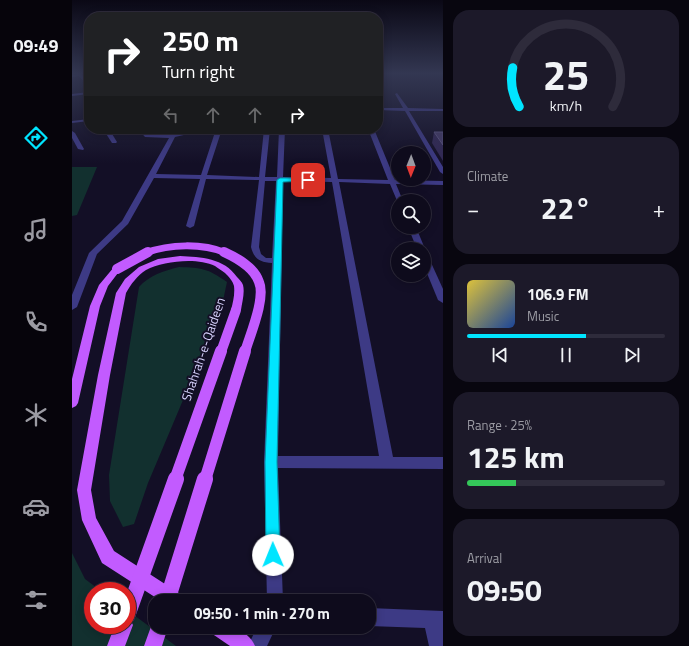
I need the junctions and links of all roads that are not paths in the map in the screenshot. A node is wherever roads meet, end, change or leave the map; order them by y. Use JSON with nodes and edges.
{"nodes":[{"id":1,"x":402,"y":103,"type":"edge"},
{"id":2,"x":383,"y":109,"type":"edge"},
{"id":3,"x":407,"y":110,"type":"junction"},
{"id":4,"x":443,"y":110,"type":"edge"},
{"id":5,"x":84,"y":121,"type":"edge"},
{"id":6,"x":72,"y":122,"type":"edge"},
{"id":7,"x":72,"y":133,"type":"edge"},
{"id":8,"x":109,"y":134,"type":"edge"},
{"id":9,"x":145,"y":134,"type":"edge"},
{"id":10,"x":177,"y":134,"type":"edge"},
{"id":11,"x":217,"y":134,"type":"edge"},
{"id":12,"x":267,"y":134,"type":"edge"},
{"id":13,"x":282,"y":134,"type":"edge"},
{"id":14,"x":326,"y":134,"type":"edge"},
{"id":15,"x":372,"y":134,"type":"edge"},
{"id":16,"x":173,"y":136,"type":"junction"},
{"id":17,"x":114,"y":142,"type":"dead end"},
{"id":18,"x":81,"y":149,"type":"dead end"},
{"id":19,"x":443,"y":172,"type":"edge"},
{"id":20,"x":152,"y":176,"type":"junction"},
{"id":21,"x":202,"y":178,"type":"junction"},
{"id":22,"x":262,"y":180,"type":"junction"},
{"id":23,"x":280,"y":180,"type":"junction"},
{"id":24,"x":335,"y":180,"type":"junction"},
{"id":25,"x":391,"y":180,"type":"edge"},
{"id":26,"x":391,"y":182,"type":"edge"},
{"id":27,"x":431,"y":183,"type":"edge"},
{"id":28,"x":443,"y":183,"type":"edge"},
{"id":29,"x":190,"y":226,"type":"dead end"},
{"id":30,"x":276,"y":261,"type":"junction"},
{"id":31,"x":431,"y":272,"type":"edge"},
{"id":32,"x":443,"y":300,"type":"edge"},
{"id":33,"x":72,"y":307,"type":"edge"},
{"id":34,"x":72,"y":403,"type":"edge"},
{"id":35,"x":271,"y":462,"type":"junction"},
{"id":36,"x":387,"y":462,"type":"junction"},
{"id":37,"x":443,"y":463,"type":"edge"},
{"id":38,"x":141,"y":578,"type":"edge"},
{"id":39,"x":141,"y":578,"type":"edge"},
{"id":40,"x":141,"y":578,"type":"edge"},
{"id":41,"x":141,"y":578,"type":"edge"},
{"id":42,"x":136,"y":591,"type":"edge"},
{"id":43,"x":165,"y":594,"type":"edge"},
{"id":44,"x":169,"y":594,"type":"edge"},
{"id":45,"x":274,"y":594,"type":"edge"},
{"id":46,"x":376,"y":617,"type":"edge"},
{"id":47,"x":438,"y":620,"type":"edge"},
{"id":48,"x":121,"y":634,"type":"edge"},
{"id":49,"x":157,"y":634,"type":"edge"},
{"id":50,"x":228,"y":634,"type":"edge"},
{"id":51,"x":264,"y":634,"type":"edge"},
{"id":52,"x":116,"y":646,"type":"edge"},
{"id":53,"x":153,"y":646,"type":"edge"},
{"id":54,"x":246,"y":646,"type":"edge"},
{"id":55,"x":257,"y":646,"type":"edge"},
{"id":56,"x":438,"y":646,"type":"edge"}],
"edges":[{"from":1,"to":3,"type":"street"},
{"from":2,"to":3,"type":"street"},
{"from":3,"to":4,"type":"street"},
{"from":3,"to":19,"type":"street"},
{"from":5,"to":6,"type":"street"},
{"from":7,"to":18,"type":"street"},
{"from":8,"to":17,"type":"street"},
{"from":9,"to":16,"type":"street"},
{"from":10,"to":16,"type":"street"},
{"from":11,"to":21,"type":"street"},
{"from":12,"to":22,"type":"street"},
{"from":13,"to":23,"type":"street"},
{"from":14,"to":24,"type":"street"},
{"from":15,"to":25,"type":"street"},
{"from":16,"to":20,"type":"street"},
{"from":20,"to":21,"type":"street"},
{"from":20,"to":33,"type":"street"},
{"from":21,"to":22,"type":"street"},
{"from":21,"to":29,"type":"street"},
{"from":22,"to":23,"type":"street"},
{"from":22,"to":30,"type":"street"},
{"from":23,"to":24,"type":"street"},
{"from":23,"to":30,"type":"street"},
{"from":24,"to":26,"type":"street"},
{"from":24,"to":36,"type":"street"},
{"from":27,"to":28,"type":"street"},
{"from":30,"to":35,"type":"street"},
{"from":31,"to":32,"type":"street"},
{"from":34,"to":44,"type":"main road","bridge":true},
{"from":35,"to":36,"type":"street"},
{"from":35,"to":45,"type":"street"},
{"from":36,"to":37,"type":"street"},
{"from":38,"to":43,"type":"main road","name":"Shahrah-e-Qaideen","bridge":true},
{"from":39,"to":40,"type":"main road","name":"Shahrah-e-Qaideen","bridge":true},
{"from":41,"to":42,"type":"main road","name":"Shahrah-e-Qaideen","bridge":true},
{"from":46,"to":47,"type":"street"},
{"from":47,"to":56,"type":"street"},
{"from":48,"to":52,"type":"main road"},
{"from":49,"to":53,"type":"main road"},
{"from":50,"to":54,"type":"main road"},
{"from":51,"to":55,"type":"street"}]}
